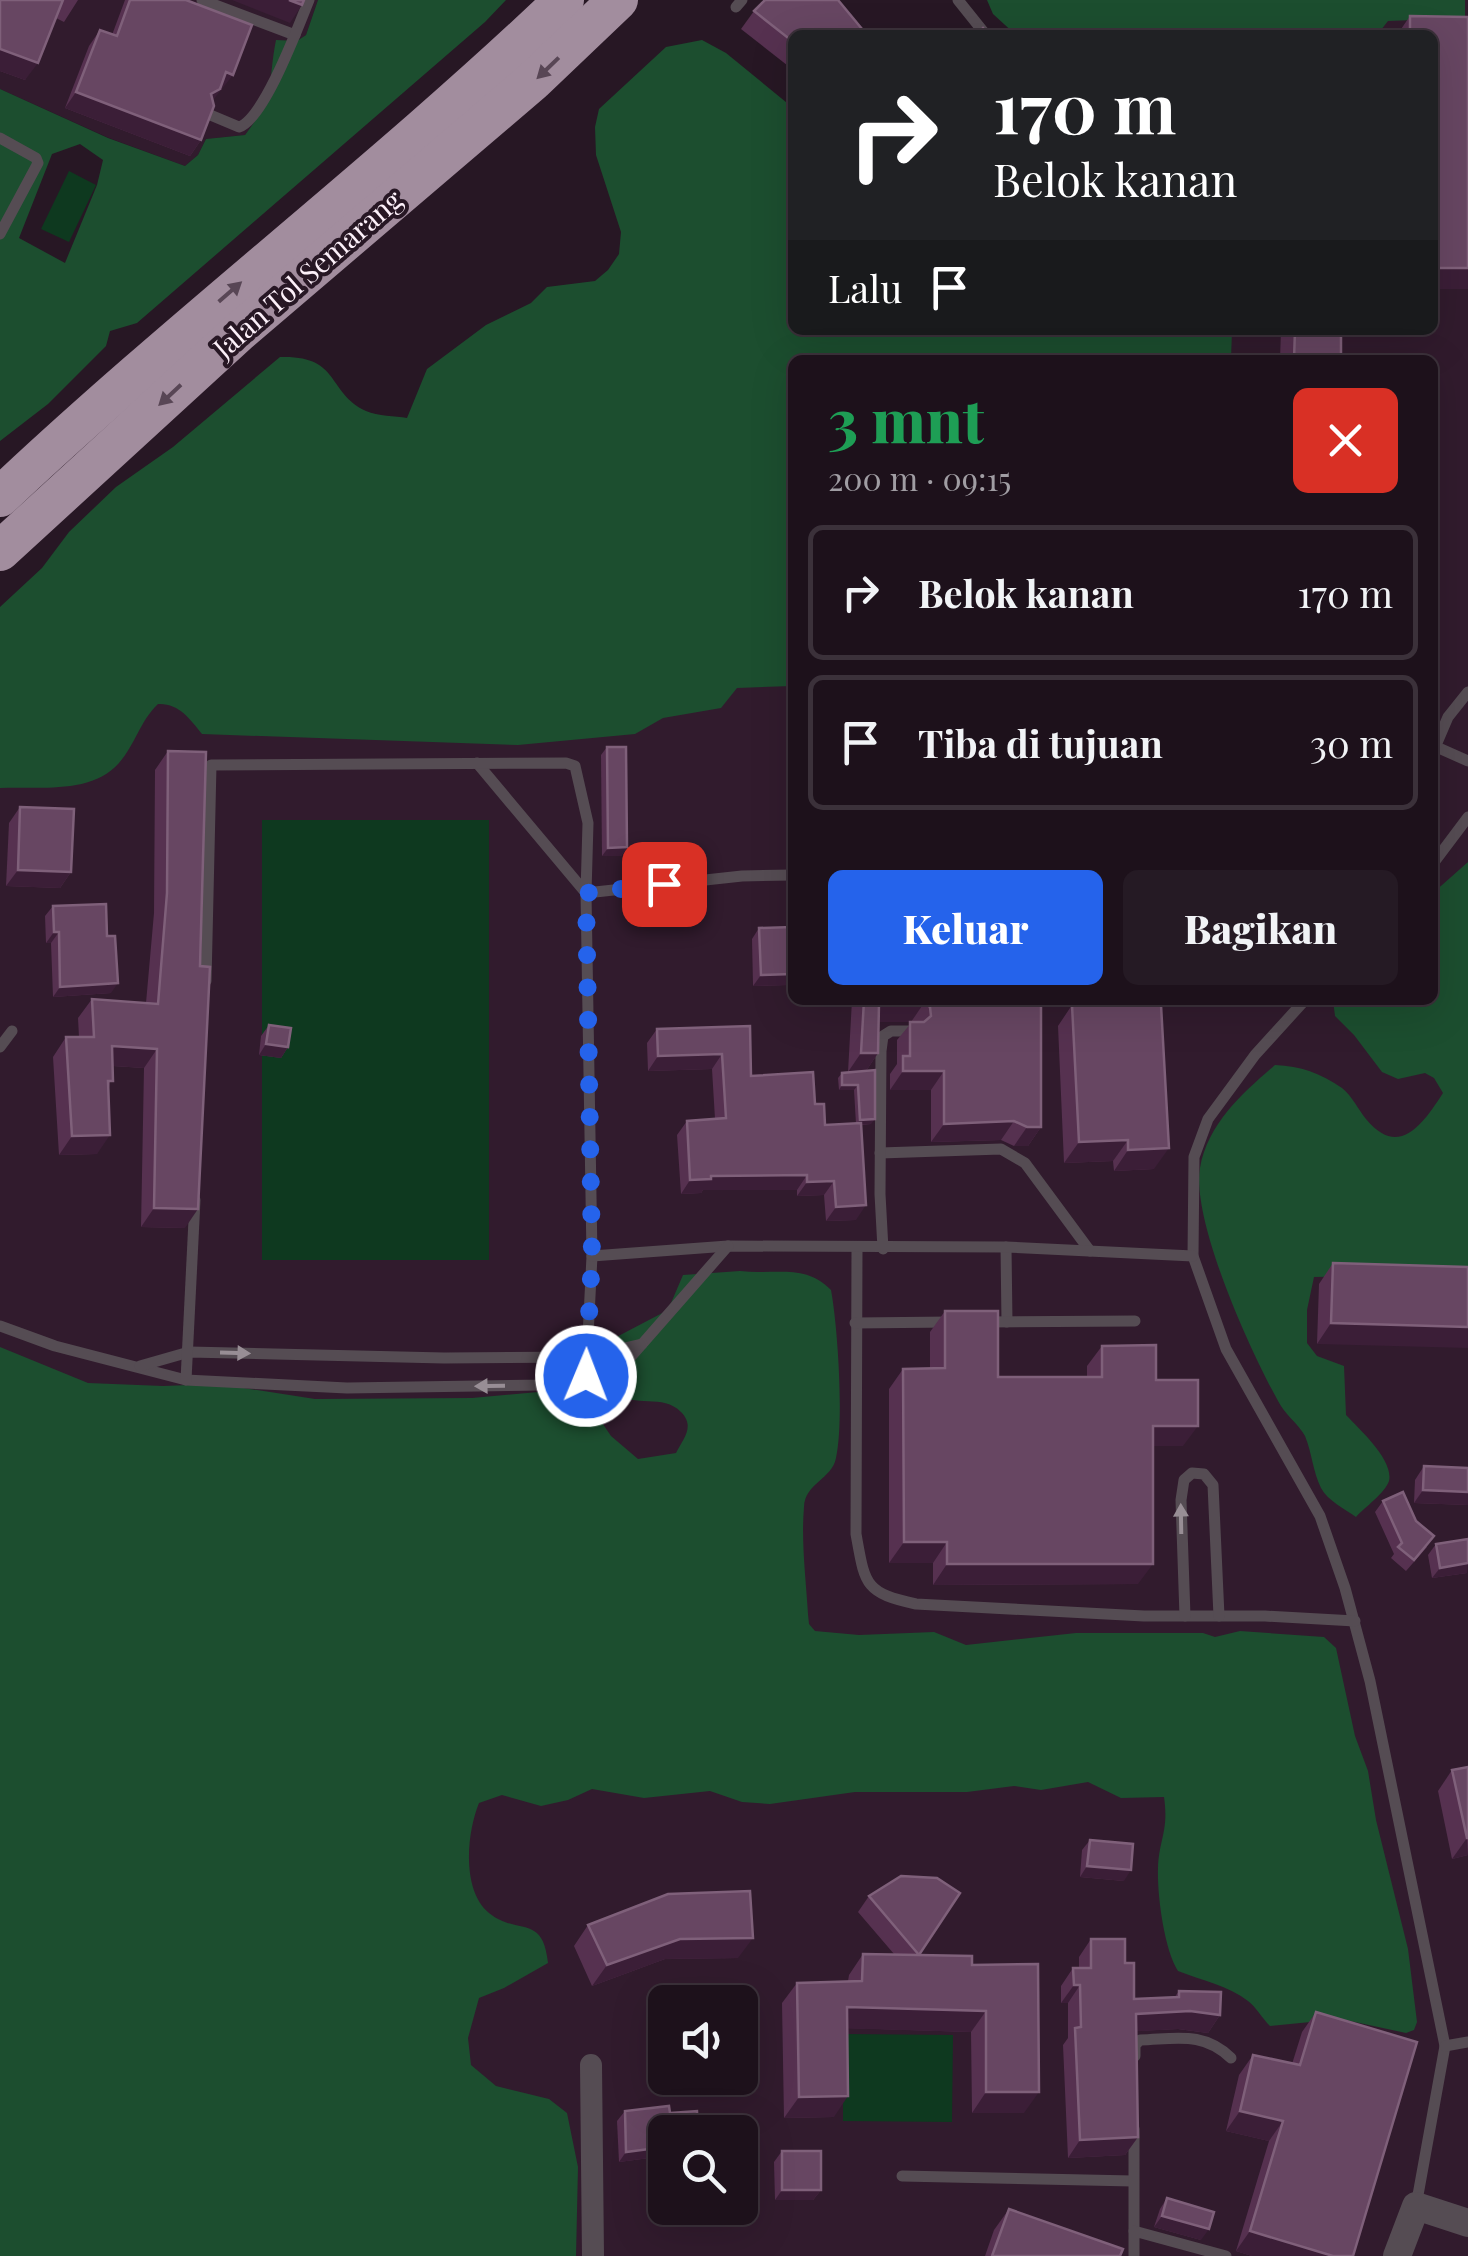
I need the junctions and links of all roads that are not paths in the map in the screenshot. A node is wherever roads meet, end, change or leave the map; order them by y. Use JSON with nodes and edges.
{"nodes":[{"id":1,"x":202,"y":0,"type":"edge"},
{"id":2,"x":309,"y":0,"type":"edge"},
{"id":3,"x":564,"y":0,"type":"edge"},
{"id":4,"x":618,"y":0,"type":"edge"},
{"id":5,"x":958,"y":0,"type":"edge"},
{"id":6,"x":982,"y":30,"type":"edge"},
{"id":7,"x":295,"y":35,"type":"junction"},
{"id":8,"x":208,"y":114,"type":"edge"},
{"id":9,"x":0,"y":138,"type":"edge"},
{"id":10,"x":0,"y":234,"type":"edge"},
{"id":11,"x":0,"y":497,"type":"edge"},
{"id":12,"x":0,"y":552,"type":"edge"},
{"id":13,"x":1468,"y":692,"type":"edge"},
{"id":14,"x":1438,"y":737,"type":"edge"},
{"id":15,"x":1438,"y":747,"type":"edge"},
{"id":16,"x":1468,"y":761,"type":"edge"},
{"id":17,"x":476,"y":763,"type":"junction"},
{"id":18,"x":1468,"y":817,"type":"edge"},
{"id":19,"x":1438,"y":857,"type":"edge"},
{"id":20,"x":788,"y":875,"type":"edge"},
{"id":21,"x":586,"y":893,"type":"junction"},
{"id":22,"x":205,"y":1000,"type":"edge"},
{"id":23,"x":1301,"y":1005,"type":"edge"},
{"id":24,"x":12,"y":1031,"type":"dead end"},
{"id":25,"x":910,"y":1031,"type":"edge"},
{"id":26,"x":0,"y":1047,"type":"edge"},
{"id":27,"x":880,"y":1153,"type":"junction"},
{"id":28,"x":196,"y":1178,"type":"edge"},
{"id":29,"x":728,"y":1246,"type":"junction"},
{"id":30,"x":1006,"y":1247,"type":"junction"},
{"id":31,"x":857,"y":1248,"type":"junction"},
{"id":32,"x":884,"y":1248,"type":"junction"},
{"id":33,"x":1090,"y":1251,"type":"junction"},
{"id":34,"x":592,"y":1256,"type":"junction"},
{"id":35,"x":1192,"y":1256,"type":"junction"},
{"id":36,"x":1135,"y":1321,"type":"dead end"},
{"id":37,"x":1006,"y":1322,"type":"junction"},
{"id":38,"x":855,"y":1323,"type":"junction"},
{"id":39,"x":0,"y":1326,"type":"edge"},
{"id":40,"x":644,"y":1344,"type":"junction"},
{"id":41,"x":188,"y":1352,"type":"junction"},
{"id":42,"x":585,"y":1357,"type":"junction"},
{"id":43,"x":140,"y":1366,"type":"junction"},
{"id":44,"x":586,"y":1376,"type":"junction"},
{"id":45,"x":186,"y":1380,"type":"junction"},
{"id":46,"x":1184,"y":1616,"type":"junction"},
{"id":47,"x":1219,"y":1616,"type":"junction"},
{"id":48,"x":1355,"y":1621,"type":"junction"},
{"id":49,"x":1468,"y":2042,"type":"edge"},
{"id":50,"x":1444,"y":2046,"type":"junction"},
{"id":51,"x":1231,"y":2058,"type":"dead end"},
{"id":52,"x":591,"y":2066,"type":"dead end"},
{"id":53,"x":1134,"y":2070,"type":"edge"},
{"id":54,"x":1134,"y":2107,"type":"edge"},
{"id":55,"x":902,"y":2176,"type":"dead end"},
{"id":56,"x":1134,"y":2181,"type":"junction"},
{"id":57,"x":1416,"y":2206,"type":"junction"},
{"id":58,"x":1468,"y":2223,"type":"edge"},
{"id":59,"x":1134,"y":2231,"type":"junction"},
{"id":60,"x":592,"y":2256,"type":"edge"},
{"id":61,"x":1134,"y":2256,"type":"edge"},
{"id":62,"x":1226,"y":2256,"type":"edge"},
{"id":63,"x":1397,"y":2256,"type":"edge"}],
"edges":[{"from":1,"to":7,"type":"lane"},
{"from":2,"to":7,"type":"lane"},
{"from":11,"to":3,"type":"highway","name":"Jalan Tol Semarang","one_way":true},
{"from":4,"to":12,"type":"highway","name":"Jalan Tol Semarang","one_way":true},
{"from":5,"to":6,"type":"lane"},
{"from":7,"to":8,"type":"lane"},
{"from":9,"to":10,"type":"lane"},
{"from":13,"to":14,"type":"lane"},
{"from":15,"to":16,"type":"lane"},
{"from":17,"to":21,"type":"lane"},
{"from":17,"to":21,"type":"lane"},
{"from":17,"to":22,"type":"lane"},
{"from":18,"to":19,"type":"lane"},
{"from":20,"to":21,"type":"lane"},
{"from":21,"to":34,"type":"lane"},
{"from":23,"to":35,"type":"lane"},
{"from":24,"to":26,"type":"lane"},
{"from":25,"to":27,"type":"lane"},
{"from":27,"to":32,"type":"lane"},
{"from":27,"to":33,"type":"lane"},
{"from":28,"to":41,"type":"lane"},
{"from":29,"to":31,"type":"lane"},
{"from":29,"to":34,"type":"lane"},
{"from":29,"to":40,"type":"lane"},
{"from":30,"to":32,"type":"lane"},
{"from":30,"to":33,"type":"lane"},
{"from":30,"to":37,"type":"lane"},
{"from":31,"to":32,"type":"lane"},
{"from":31,"to":38,"type":"lane"},
{"from":33,"to":35,"type":"lane"},
{"from":34,"to":42,"type":"lane"},
{"from":35,"to":48,"type":"lane"},
{"from":36,"to":37,"type":"lane"},
{"from":37,"to":38,"type":"lane"},
{"from":38,"to":46,"type":"lane"},
{"from":39,"to":43,"type":"lane"},
{"from":40,"to":42,"type":"lane"},
{"from":40,"to":44,"type":"lane"},
{"from":41,"to":42,"type":"lane","one_way":true},
{"from":41,"to":43,"type":"lane"},
{"from":41,"to":45,"type":"lane"},
{"from":42,"to":44,"type":"lane"},
{"from":43,"to":45,"type":"lane"},
{"from":44,"to":45,"type":"lane","one_way":true},
{"from":46,"to":47,"type":"lane"},
{"from":46,"to":47,"type":"lane","one_way":true},
{"from":47,"to":48,"type":"lane"},
{"from":48,"to":50,"type":"lane"},
{"from":49,"to":50,"type":"lane"},
{"from":50,"to":57,"type":"lane"},
{"from":51,"to":53,"type":"lane"},
{"from":52,"to":60,"type":"street"},
{"from":54,"to":56,"type":"lane"},
{"from":55,"to":56,"type":"lane"},
{"from":56,"to":59,"type":"lane"},
{"from":57,"to":58,"type":"street"},
{"from":57,"to":63,"type":"street"},
{"from":59,"to":61,"type":"lane"},
{"from":59,"to":62,"type":"lane"}]}
